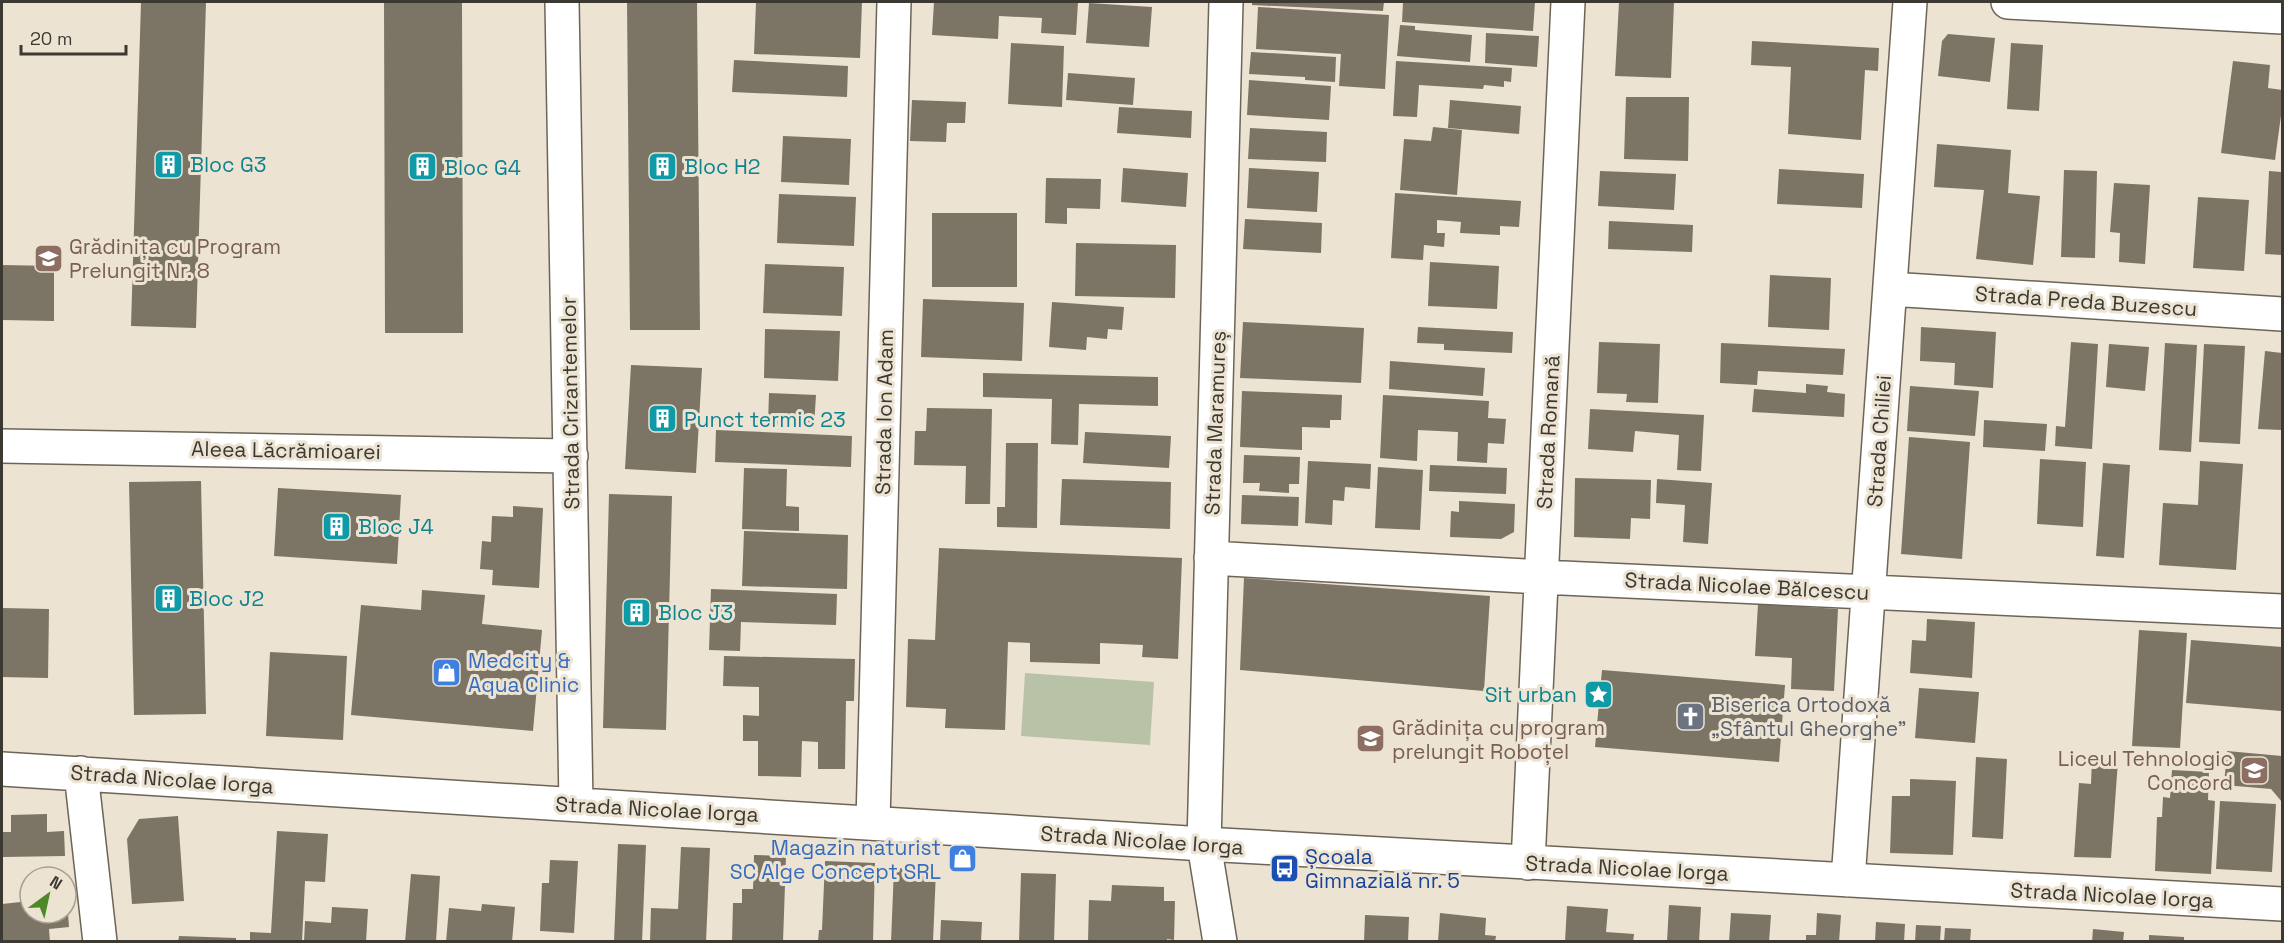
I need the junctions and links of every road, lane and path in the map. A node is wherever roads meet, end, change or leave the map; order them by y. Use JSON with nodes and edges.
{"nodes":[{"id":1,"x":562,"y":2,"type":"edge"},
{"id":2,"x":894,"y":2,"type":"edge"},
{"id":3,"x":1226,"y":2,"type":"edge"},
{"id":4,"x":1568,"y":2,"type":"edge"},
{"id":5,"x":1910,"y":2,"type":"edge"},
{"id":6,"x":2008,"y":2,"type":"edge"},
{"id":7,"x":2283,"y":17,"type":"edge"},
{"id":8,"x":1890,"y":289,"type":"junction"},
{"id":9,"x":2283,"y":314,"type":"edge"},
{"id":10,"x":2,"y":446,"type":"edge"},
{"id":11,"x":571,"y":456,"type":"junction"},
{"id":12,"x":1211,"y":558,"type":"junction"},
{"id":13,"x":1541,"y":577,"type":"junction"},
{"id":14,"x":1868,"y":592,"type":"junction"},
{"id":15,"x":2283,"y":611,"type":"edge"},
{"id":16,"x":2,"y":769,"type":"edge"},
{"id":17,"x":81,"y":773,"type":"junction"},
{"id":18,"x":576,"y":804,"type":"junction"},
{"id":19,"x":873,"y":822,"type":"junction"},
{"id":20,"x":1204,"y":844,"type":"junction"},
{"id":21,"x":1528,"y":863,"type":"junction"},
{"id":22,"x":1848,"y":880,"type":"junction"},
{"id":23,"x":2283,"y":904,"type":"edge"},
{"id":24,"x":100,"y":942,"type":"edge"},
{"id":25,"x":1220,"y":942,"type":"edge"}],
"edges":[{"from":1,"to":11,"type":"street","name":"Strada Crizantemelor"},
{"from":2,"to":19,"type":"street","name":"Strada Ion Adam"},
{"from":3,"to":12,"type":"street","name":"Strada Maramureș"},
{"from":4,"to":13,"type":"street","name":"Strada Romană"},
{"from":5,"to":8,"type":"street","name":"Strada Chiliei"},
{"from":6,"to":7,"type":"street"},
{"from":8,"to":9,"type":"street","name":"Strada Preda Buzescu"},
{"from":8,"to":14,"type":"street","name":"Strada Chiliei"},
{"from":10,"to":11,"type":"street","name":"Aleea Lăcrămioarei"},
{"from":11,"to":18,"type":"street","name":"Strada Crizantemelor"},
{"from":12,"to":13,"type":"street","name":"Strada Nicolae Bălcescu"},
{"from":12,"to":20,"type":"street","name":"Strada Maramureș"},
{"from":13,"to":14,"type":"street","name":"Strada Nicolae Bălcescu"},
{"from":13,"to":21,"type":"street","name":"Strada Romană"},
{"from":14,"to":15,"type":"street","name":"Strada Nicolae Bălcescu"},
{"from":14,"to":22,"type":"street","name":"Strada Chiliei"},
{"from":16,"to":17,"type":"street","name":"Strada Nicolae Iorga"},
{"from":17,"to":18,"type":"street","name":"Strada Nicolae Iorga"},
{"from":17,"to":24,"type":"street"},
{"from":18,"to":19,"type":"street","name":"Strada Nicolae Iorga"},
{"from":19,"to":20,"type":"street","name":"Strada Nicolae Iorga"},
{"from":20,"to":21,"type":"street","name":"Strada Nicolae Iorga"},
{"from":20,"to":25,"type":"street","name":"Strada Maramureș"},
{"from":21,"to":22,"type":"street","name":"Strada Nicolae Iorga"},
{"from":22,"to":23,"type":"street","name":"Strada Nicolae Iorga"}]}
